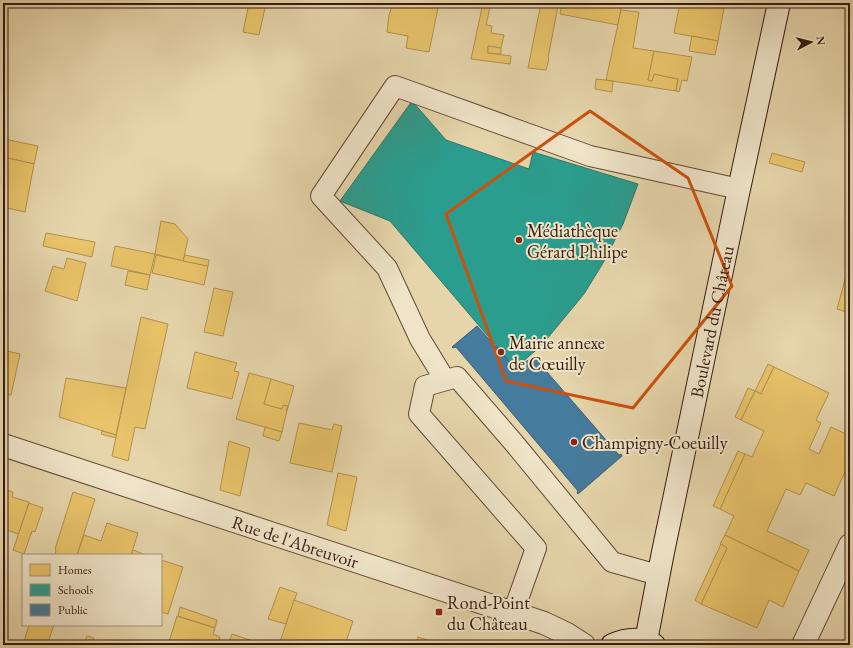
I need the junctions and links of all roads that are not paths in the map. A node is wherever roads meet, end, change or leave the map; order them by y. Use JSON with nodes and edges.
{"nodes":[{"id":1,"x":779,"y":3,"type":"edge"},
{"id":2,"x":739,"y":189,"type":"junction"},
{"id":3,"x":446,"y":380,"type":"junction"},
{"id":4,"x":3,"y":445,"type":"edge"},
{"id":5,"x":850,"y":545,"type":"edge"},
{"id":6,"x":658,"y":575,"type":"junction"},
{"id":7,"x":514,"y":613,"type":"junction"},
{"id":8,"x":650,"y":643,"type":"edge"},
{"id":9,"x":584,"y":645,"type":"edge"},
{"id":10,"x":612,"y":645,"type":"edge"},
{"id":11,"x":803,"y":645,"type":"edge"}],
"edges":[{"from":1,"to":2,"type":"street","name":"Boulevard du Château"},
{"from":2,"to":3,"type":"lane"},
{"from":2,"to":6,"type":"street","name":"Boulevard du Château"},
{"from":3,"to":6,"type":"lane"},
{"from":3,"to":7,"type":"lane"},
{"from":4,"to":7,"type":"street","name":"Rue de l'Abreuvoir"},
{"from":5,"to":11,"type":"street"},
{"from":6,"to":8,"type":"street","name":"Boulevard du Château"},
{"from":7,"to":9,"type":"street","name":"Rue de l'Abreuvoir"},
{"from":8,"to":10,"type":"street"}]}
